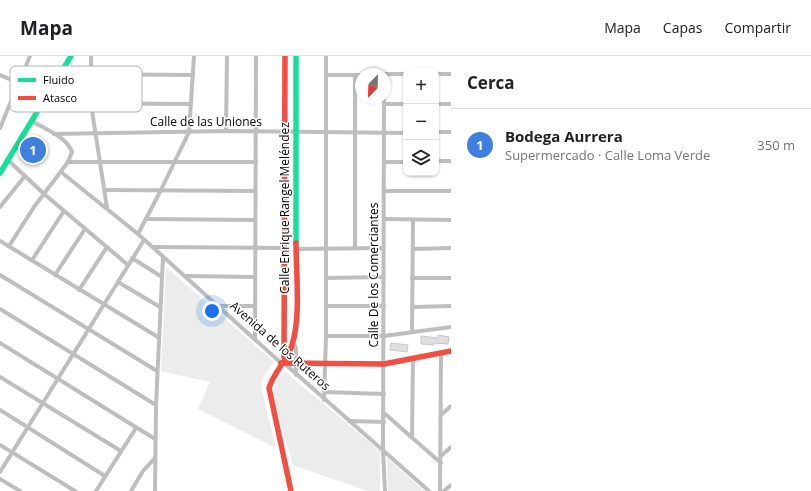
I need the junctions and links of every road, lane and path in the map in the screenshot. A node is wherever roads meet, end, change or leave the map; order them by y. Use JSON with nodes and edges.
{"nodes":[{"id":1,"x":30,"y":56,"type":"edge"},
{"id":2,"x":70,"y":56,"type":"edge"},
{"id":3,"x":194,"y":56,"type":"edge"},
{"id":4,"x":227,"y":56,"type":"edge"},
{"id":5,"x":256,"y":56,"type":"edge"},
{"id":6,"x":285,"y":56,"type":"edge"},
{"id":7,"x":296,"y":56,"type":"edge"},
{"id":8,"x":326,"y":56,"type":"edge"},
{"id":9,"x":26,"y":66,"type":"edge"},
{"id":10,"x":64,"y":66,"type":"edge"},
{"id":11,"x":142,"y":74,"type":"edge"},
{"id":12,"x":391,"y":74,"type":"edge"},
{"id":13,"x":403,"y":74,"type":"edge"},
{"id":14,"x":439,"y":74,"type":"edge"},
{"id":15,"x":451,"y":74,"type":"edge"},
{"id":16,"x":0,"y":75,"type":"edge"},
{"id":17,"x":193,"y":75,"type":"junction"},
{"id":18,"x":326,"y":75,"type":"junction"},
{"id":19,"x":355,"y":75,"type":"edge"},
{"id":20,"x":10,"y":79,"type":"edge"},
{"id":21,"x":10,"y":104,"type":"edge"},
{"id":22,"x":142,"y":104,"type":"edge"},
{"id":23,"x":191,"y":104,"type":"junction"},
{"id":24,"x":355,"y":104,"type":"edge"},
{"id":25,"x":384,"y":104,"type":"edge"},
{"id":26,"x":391,"y":104,"type":"edge"},
{"id":27,"x":403,"y":104,"type":"edge"},
{"id":28,"x":439,"y":104,"type":"edge"},
{"id":29,"x":451,"y":104,"type":"edge"},
{"id":30,"x":36,"y":112,"type":"edge"},
{"id":31,"x":92,"y":112,"type":"edge"},
{"id":32,"x":31,"y":121,"type":"junction"},
{"id":33,"x":0,"y":128,"type":"edge"},
{"id":34,"x":226,"y":131,"type":"junction"},
{"id":35,"x":189,"y":132,"type":"junction"},
{"id":36,"x":256,"y":132,"type":"junction"},
{"id":37,"x":286,"y":132,"type":"junction"},
{"id":38,"x":296,"y":132,"type":"junction"},
{"id":39,"x":326,"y":132,"type":"junction"},
{"id":40,"x":355,"y":132,"type":"junction"},
{"id":41,"x":439,"y":132,"type":"edge"},
{"id":42,"x":451,"y":132,"type":"edge"},
{"id":43,"x":95,"y":133,"type":"junction"},
{"id":44,"x":384,"y":133,"type":"junction"},
{"id":45,"x":403,"y":133,"type":"edge"},
{"id":46,"x":54,"y":134,"type":"junction"},
{"id":47,"x":9,"y":161,"type":"junction"},
{"id":48,"x":451,"y":161,"type":"edge"},
{"id":49,"x":68,"y":162,"type":"junction"},
{"id":50,"x":101,"y":162,"type":"junction"},
{"id":51,"x":175,"y":162,"type":"junction"},
{"id":52,"x":256,"y":162,"type":"junction"},
{"id":53,"x":384,"y":162,"type":"junction"},
{"id":54,"x":403,"y":162,"type":"edge"},
{"id":55,"x":439,"y":162,"type":"edge"},
{"id":56,"x":61,"y":172,"type":"junction"},
{"id":57,"x":0,"y":173,"type":"edge"},
{"id":58,"x":25,"y":176,"type":"junction"},
{"id":59,"x":105,"y":190,"type":"junction"},
{"id":60,"x":161,"y":190,"type":"junction"},
{"id":61,"x":255,"y":191,"type":"junction"},
{"id":62,"x":384,"y":191,"type":"junction"},
{"id":63,"x":451,"y":191,"type":"edge"},
{"id":64,"x":43,"y":193,"type":"junction"},
{"id":65,"x":0,"y":207,"type":"edge"},
{"id":66,"x":108,"y":209,"type":"junction"},
{"id":67,"x":64,"y":211,"type":"junction"},
{"id":68,"x":146,"y":219,"type":"junction"},
{"id":69,"x":384,"y":219,"type":"junction"},
{"id":70,"x":256,"y":220,"type":"junction"},
{"id":71,"x":413,"y":220,"type":"junction"},
{"id":72,"x":451,"y":220,"type":"edge"},
{"id":73,"x":85,"y":229,"type":"junction"},
{"id":74,"x":138,"y":234,"type":"junction"},
{"id":75,"x":144,"y":240,"type":"junction"},
{"id":76,"x":0,"y":241,"type":"edge"},
{"id":77,"x":9,"y":246,"type":"junction"},
{"id":78,"x":152,"y":247,"type":"junction"},
{"id":79,"x":107,"y":248,"type":"junction"},
{"id":80,"x":255,"y":248,"type":"junction"},
{"id":81,"x":285,"y":248,"type":"junction"},
{"id":82,"x":326,"y":248,"type":"junction"},
{"id":83,"x":355,"y":248,"type":"junction"},
{"id":84,"x":383,"y":248,"type":"junction"},
{"id":85,"x":451,"y":248,"type":"edge"},
{"id":86,"x":296,"y":249,"type":"junction"},
{"id":87,"x":413,"y":249,"type":"junction"},
{"id":88,"x":163,"y":257,"type":"junction"},
{"id":89,"x":132,"y":258,"type":"junction"},
{"id":90,"x":32,"y":260,"type":"junction"},
{"id":91,"x":128,"y":265,"type":"junction"},
{"id":92,"x":0,"y":275,"type":"edge"},
{"id":93,"x":55,"y":275,"type":"junction"},
{"id":94,"x":185,"y":276,"type":"junction"},
{"id":95,"x":162,"y":277,"type":"junction"},
{"id":96,"x":255,"y":277,"type":"junction"},
{"id":97,"x":383,"y":277,"type":"junction"},
{"id":98,"x":326,"y":278,"type":"junction"},
{"id":99,"x":412,"y":278,"type":"junction"},
{"id":100,"x":451,"y":278,"type":"edge"},
{"id":101,"x":118,"y":282,"type":"junction"},
{"id":102,"x":79,"y":290,"type":"junction"},
{"id":103,"x":104,"y":305,"type":"junction"},
{"id":104,"x":218,"y":306,"type":"junction"},
{"id":105,"x":255,"y":306,"type":"junction"},
{"id":106,"x":326,"y":306,"type":"junction"},
{"id":107,"x":384,"y":306,"type":"junction"},
{"id":108,"x":451,"y":306,"type":"edge"},
{"id":109,"x":160,"y":307,"type":"junction"},
{"id":110,"x":412,"y":307,"type":"junction"},
{"id":111,"x":0,"y":309,"type":"edge"},
{"id":112,"x":451,"y":327,"type":"edge"},
{"id":113,"x":88,"y":329,"type":"junction"},
{"id":114,"x":412,"y":332,"type":"junction"},
{"id":115,"x":286,"y":334,"type":"junction"},
{"id":116,"x":295,"y":335,"type":"junction"},
{"id":117,"x":326,"y":336,"type":"junction"},
{"id":118,"x":384,"y":336,"type":"junction"},
{"id":119,"x":158,"y":338,"type":"junction"},
{"id":120,"x":255,"y":339,"type":"junction"},
{"id":121,"x":293,"y":342,"type":"junction"},
{"id":122,"x":0,"y":343,"type":"edge"},
{"id":123,"x":451,"y":351,"type":"edge"},
{"id":124,"x":441,"y":353,"type":"junction"},
{"id":125,"x":72,"y":354,"type":"junction"},
{"id":126,"x":413,"y":358,"type":"junction"},
{"id":127,"x":283,"y":361,"type":"junction"},
{"id":128,"x":296,"y":363,"type":"junction"},
{"id":129,"x":325,"y":364,"type":"junction"},
{"id":130,"x":384,"y":364,"type":"junction"},
{"id":131,"x":157,"y":371,"type":"junction"},
{"id":132,"x":296,"y":376,"type":"junction"},
{"id":133,"x":0,"y":377,"type":"edge"},
{"id":134,"x":57,"y":379,"type":"junction"},
{"id":135,"x":325,"y":392,"type":"junction"},
{"id":136,"x":384,"y":394,"type":"junction"},
{"id":137,"x":324,"y":400,"type":"junction"},
{"id":138,"x":42,"y":403,"type":"junction"},
{"id":139,"x":156,"y":405,"type":"junction"},
{"id":140,"x":451,"y":406,"type":"edge"},
{"id":141,"x":0,"y":410,"type":"edge"},
{"id":142,"x":384,"y":413,"type":"junction"},
{"id":143,"x":442,"y":414,"type":"junction"},
{"id":144,"x":349,"y":421,"type":"junction"},
{"id":145,"x":384,"y":422,"type":"junction"},
{"id":146,"x":28,"y":427,"type":"junction"},
{"id":147,"x":136,"y":428,"type":"junction"},
{"id":148,"x":412,"y":438,"type":"junction"},
{"id":149,"x":155,"y":439,"type":"junction"},
{"id":150,"x":0,"y":445,"type":"edge"},
{"id":151,"x":451,"y":447,"type":"edge"},
{"id":152,"x":121,"y":451,"type":"junction"},
{"id":153,"x":12,"y":452,"type":"junction"},
{"id":154,"x":383,"y":452,"type":"junction"},
{"id":155,"x":441,"y":456,"type":"junction"},
{"id":156,"x":155,"y":458,"type":"junction"},
{"id":157,"x":441,"y":463,"type":"junction"},
{"id":158,"x":0,"y":472,"type":"edge"},
{"id":159,"x":105,"y":476,"type":"junction"},
{"id":160,"x":0,"y":478,"type":"edge"},
{"id":161,"x":451,"y":485,"type":"edge"},
{"id":162,"x":20,"y":491,"type":"edge"},
{"id":163,"x":75,"y":491,"type":"edge"},
{"id":164,"x":96,"y":491,"type":"edge"},
{"id":165,"x":131,"y":491,"type":"edge"},
{"id":166,"x":155,"y":491,"type":"edge"},
{"id":167,"x":292,"y":491,"type":"edge"},
{"id":168,"x":385,"y":491,"type":"edge"},
{"id":169,"x":429,"y":491,"type":"edge"},
{"id":170,"x":440,"y":491,"type":"edge"},
{"id":171,"x":444,"y":491,"type":"edge"}],
"edges":[{"from":1,"to":9,"type":"street"},
{"from":2,"to":10,"type":"street"},
{"from":3,"to":17,"type":"street"},
{"from":4,"to":34,"type":"street"},
{"from":5,"to":36,"type":"street"},
{"from":6,"to":37,"type":"street","name":"Calle Enrique Rangel Meléndez"},
{"from":7,"to":38,"type":"street","name":"Calle Enrique Rangel Meléndez"},
{"from":8,"to":18,"type":"street"},
{"from":11,"to":17,"type":"street"},
{"from":12,"to":13,"type":"street"},
{"from":14,"to":15,"type":"street"},
{"from":16,"to":20,"type":"street"},
{"from":17,"to":23,"type":"street"},
{"from":18,"to":19,"type":"street"},
{"from":18,"to":39,"type":"street"},
{"from":21,"to":33,"type":"street"},
{"from":22,"to":23,"type":"street"},
{"from":23,"to":35,"type":"street"},
{"from":24,"to":40,"type":"street"},
{"from":25,"to":44,"type":"street","name":"Calle De los Comerciantes"},
{"from":26,"to":27,"type":"street"},
{"from":28,"to":29,"type":"street"},
{"from":30,"to":32,"type":"street"},
{"from":31,"to":43,"type":"street"},
{"from":32,"to":46,"type":"street"},
{"from":32,"to":47,"type":"street"},
{"from":34,"to":35,"type":"street","name":"Calle de las Uniones"},
{"from":34,"to":36,"type":"street","name":"Calle de las Uniones"},
{"from":35,"to":43,"type":"street","name":"Calle de las Uniones"},
{"from":35,"to":51,"type":"street"},
{"from":36,"to":37,"type":"street","name":"Calle de las Uniones"},
{"from":36,"to":52,"type":"street"},
{"from":37,"to":38,"type":"street","name":"Calle de las Uniones"},
{"from":37,"to":81,"type":"street","name":"Calle Enrique Rangel Meléndez"},
{"from":38,"to":39,"type":"street","name":"Calle de las Uniones"},
{"from":38,"to":86,"type":"street","name":"Calle Enrique Rangel Meléndez"},
{"from":39,"to":40,"type":"street","name":"Calle de las Uniones"},
{"from":39,"to":82,"type":"street"},
{"from":40,"to":44,"type":"street","name":"Calle de las Uniones"},
{"from":40,"to":83,"type":"street"},
{"from":41,"to":42,"type":"street"},
{"from":43,"to":46,"type":"street","name":"Calle de las Uniones"},
{"from":43,"to":50,"type":"street"},
{"from":44,"to":45,"type":"street","name":"Calle de las Uniones"},
{"from":44,"to":53,"type":"street","name":"Calle De los Comerciantes"},
{"from":46,"to":49,"type":"street"},
{"from":47,"to":57,"type":"street"},
{"from":47,"to":58,"type":"street"},
{"from":48,"to":55,"type":"street"},
{"from":49,"to":50,"type":"street"},
{"from":49,"to":56,"type":"street"},
{"from":50,"to":51,"type":"street"},
{"from":50,"to":59,"type":"street"},
{"from":51,"to":52,"type":"street"},
{"from":51,"to":60,"type":"street"},
{"from":52,"to":61,"type":"street"},
{"from":53,"to":54,"type":"street"},
{"from":53,"to":62,"type":"street","name":"Calle De los Comerciantes"},
{"from":56,"to":64,"type":"street"},
{"from":56,"to":66,"type":"street","name":"Avenida de los Ruteros"},
{"from":58,"to":64,"type":"street"},
{"from":58,"to":65,"type":"street"},
{"from":59,"to":60,"type":"street"},
{"from":59,"to":66,"type":"street"},
{"from":60,"to":61,"type":"street"},
{"from":60,"to":68,"type":"street"},
{"from":61,"to":70,"type":"street"},
{"from":62,"to":63,"type":"street"},
{"from":62,"to":69,"type":"street","name":"Calle De los Comerciantes"},
{"from":64,"to":67,"type":"street"},
{"from":64,"to":77,"type":"street"},
{"from":66,"to":74,"type":"street","name":"Avenida de los Ruteros"},
{"from":67,"to":73,"type":"street"},
{"from":67,"to":90,"type":"street"},
{"from":68,"to":70,"type":"street"},
{"from":68,"to":74,"type":"street"},
{"from":69,"to":71,"type":"street"},
{"from":69,"to":84,"type":"street","name":"Calle De los Comerciantes"},
{"from":70,"to":80,"type":"street"},
{"from":71,"to":72,"type":"street"},
{"from":71,"to":87,"type":"street"},
{"from":73,"to":79,"type":"street"},
{"from":73,"to":93,"type":"street"},
{"from":74,"to":75,"type":"street","name":"Avenida de los Ruteros"},
{"from":75,"to":78,"type":"street","name":"Avenida de los Ruteros"},
{"from":75,"to":89,"type":"street"},
{"from":76,"to":77,"type":"street"},
{"from":77,"to":90,"type":"street"},
{"from":78,"to":80,"type":"street"},
{"from":78,"to":88,"type":"street","name":"Avenida de los Ruteros"},
{"from":79,"to":91,"type":"street"},
{"from":79,"to":102,"type":"street"},
{"from":80,"to":81,"type":"street"},
{"from":80,"to":96,"type":"street"},
{"from":81,"to":115,"type":"street","name":"Calle Enrique Rangel Meléndez"},
{"from":82,"to":83,"type":"street"},
{"from":82,"to":86,"type":"street"},
{"from":82,"to":98,"type":"street"},
{"from":83,"to":84,"type":"street"},
{"from":84,"to":97,"type":"street","name":"Calle De los Comerciantes"},
{"from":85,"to":87,"type":"street"},
{"from":86,"to":116,"type":"street","name":"Calle Enrique Rangel Meléndez"},
{"from":87,"to":99,"type":"street"},
{"from":88,"to":94,"type":"street","name":"Avenida de los Ruteros"},
{"from":88,"to":95,"type":"street"},
{"from":89,"to":91,"type":"street"},
{"from":89,"to":95,"type":"street"},
{"from":90,"to":93,"type":"street"},
{"from":91,"to":101,"type":"street"},
{"from":92,"to":113,"type":"street"},
{"from":93,"to":102,"type":"street"},
{"from":94,"to":96,"type":"street"},
{"from":94,"to":104,"type":"street","name":"Avenida de los Ruteros"},
{"from":95,"to":109,"type":"street"},
{"from":96,"to":105,"type":"street"},
{"from":97,"to":98,"type":"street"},
{"from":97,"to":107,"type":"street","name":"Calle De los Comerciantes"},
{"from":98,"to":106,"type":"street"},
{"from":99,"to":100,"type":"street"},
{"from":99,"to":110,"type":"street"},
{"from":101,"to":103,"type":"street"},
{"from":101,"to":109,"type":"street"},
{"from":102,"to":103,"type":"street"},
{"from":103,"to":113,"type":"street"},
{"from":103,"to":119,"type":"street"},
{"from":104,"to":105,"type":"street"},
{"from":104,"to":120,"type":"street","name":"Avenida de los Ruteros"},
{"from":105,"to":120,"type":"street"},
{"from":106,"to":107,"type":"street"},
{"from":106,"to":117,"type":"street"},
{"from":107,"to":118,"type":"street","name":"Calle De los Comerciantes"},
{"from":108,"to":110,"type":"street"},
{"from":109,"to":119,"type":"street"},
{"from":110,"to":114,"type":"street"},
{"from":111,"to":125,"type":"street"},
{"from":112,"to":114,"type":"street"},
{"from":113,"to":125,"type":"street"},
{"from":113,"to":131,"type":"street"},
{"from":114,"to":118,"type":"street"},
{"from":115,"to":116,"type":"street"},
{"from":115,"to":127,"type":"street","name":"Calle Enrique Rangel Meléndez"},
{"from":116,"to":121,"type":"street","name":"Calle Enrique Rangel Meléndez"},
{"from":117,"to":118,"type":"street"},
{"from":117,"to":129,"type":"street"},
{"from":118,"to":130,"type":"street","name":"Calle De los Comerciantes"},
{"from":119,"to":131,"type":"street"},
{"from":120,"to":127,"type":"street","name":"Avenida de los Ruteros"},
{"from":121,"to":127,"type":"street","name":"Calle Enrique Rangel Meléndez"},
{"from":121,"to":128,"type":"street"},
{"from":122,"to":134,"type":"street"},
{"from":123,"to":124,"type":"street"},
{"from":124,"to":126,"type":"street"},
{"from":124,"to":143,"type":"street"},
{"from":125,"to":134,"type":"street"},
{"from":125,"to":139,"type":"street"},
{"from":126,"to":130,"type":"street"},
{"from":126,"to":148,"type":"street"},
{"from":127,"to":128,"type":"street"},
{"from":127,"to":132,"type":"street","name":"Avenida de los Ruteros"},
{"from":127,"to":167,"type":"street","name":"Calle Enrique Rangel Meléndez"},
{"from":128,"to":129,"type":"street"},
{"from":128,"to":132,"type":"street"},
{"from":129,"to":130,"type":"street"},
{"from":129,"to":135,"type":"street"},
{"from":130,"to":136,"type":"street","name":"Calle De los Comerciantes"},
{"from":131,"to":139,"type":"street"},
{"from":132,"to":137,"type":"street","name":"Avenida de los Ruteros"},
{"from":133,"to":138,"type":"street"},
{"from":134,"to":138,"type":"street"},
{"from":134,"to":147,"type":"street"},
{"from":135,"to":136,"type":"street"},
{"from":135,"to":137,"type":"street"},
{"from":136,"to":142,"type":"street","name":"Calle De los Comerciantes"},
{"from":137,"to":144,"type":"street","name":"Avenida de los Ruteros"},
{"from":138,"to":146,"type":"street"},
{"from":138,"to":152,"type":"street"},
{"from":139,"to":149,"type":"street"},
{"from":140,"to":143,"type":"street"},
{"from":141,"to":146,"type":"street"},
{"from":142,"to":145,"type":"street","name":"Calle De los Comerciantes"},
{"from":142,"to":148,"type":"street"},
{"from":143,"to":155,"type":"street"},
{"from":144,"to":145,"type":"street"},
{"from":144,"to":154,"type":"street","name":"Avenida de los Ruteros"},
{"from":145,"to":154,"type":"street","name":"Calle De los Comerciantes"},
{"from":146,"to":153,"type":"street"},
{"from":146,"to":159,"type":"street"},
{"from":147,"to":149,"type":"street"},
{"from":147,"to":152,"type":"street"},
{"from":148,"to":157,"type":"street"},
{"from":149,"to":156,"type":"street"},
{"from":150,"to":153,"type":"street"},
{"from":151,"to":155,"type":"street"},
{"from":152,"to":159,"type":"street"},
{"from":153,"to":158,"type":"street"},
{"from":153,"to":163,"type":"street"},
{"from":154,"to":168,"type":"street","name":"Calle De los Comerciantes"},
{"from":154,"to":169,"type":"street","name":"Avenida de los Ruteros"},
{"from":155,"to":157,"type":"street"},
{"from":156,"to":165,"type":"street"},
{"from":156,"to":166,"type":"street"},
{"from":157,"to":170,"type":"street"},
{"from":159,"to":164,"type":"street"},
{"from":160,"to":162,"type":"street"},
{"from":161,"to":171,"type":"street"}]}
